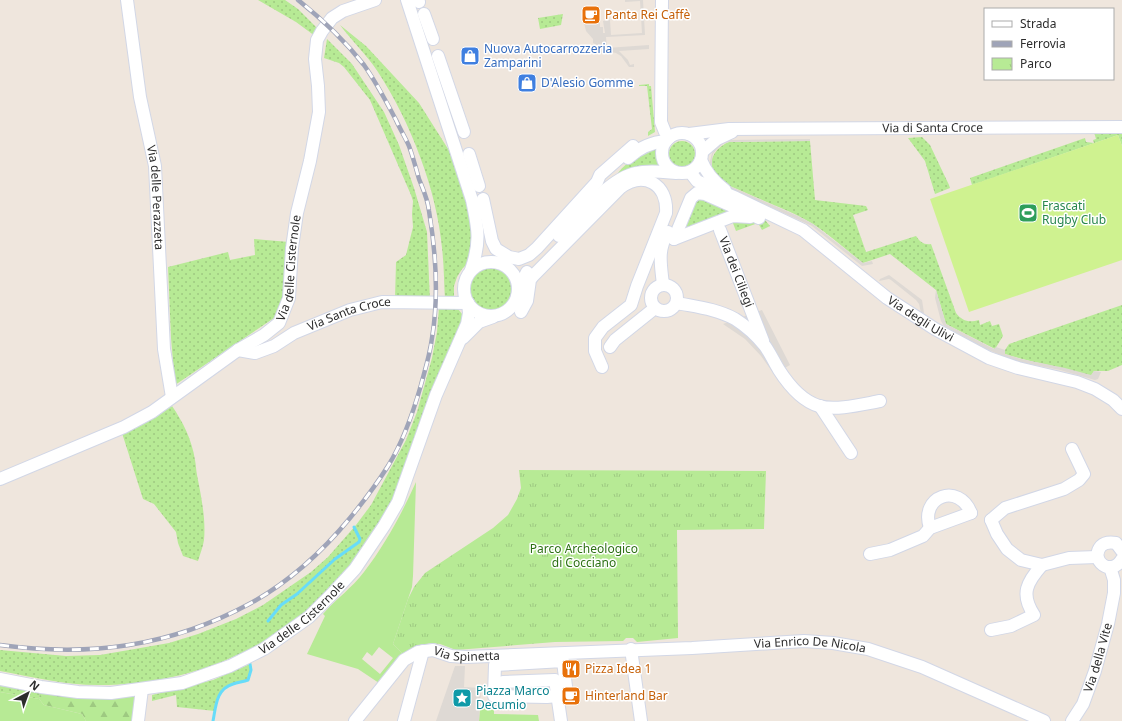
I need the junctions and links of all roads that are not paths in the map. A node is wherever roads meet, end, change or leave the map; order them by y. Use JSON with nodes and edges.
{"nodes":[{"id":1,"x":127,"y":0,"type":"edge"},
{"id":2,"x":375,"y":0,"type":"edge"},
{"id":3,"x":662,"y":0,"type":"edge"},
{"id":4,"x":415,"y":1,"type":"edge"},
{"id":5,"x":424,"y":14,"type":"dead end"},
{"id":6,"x":433,"y":39,"type":"dead end"},
{"id":7,"x":438,"y":56,"type":"dead end"},
{"id":8,"x":1122,"y":127,"type":"edge"},
{"id":9,"x":744,"y":130,"type":"junction"},
{"id":10,"x":464,"y":132,"type":"dead end"},
{"id":11,"x":689,"y":134,"type":"junction"},
{"id":12,"x":668,"y":139,"type":"junction"},
{"id":13,"x":633,"y":146,"type":"dead end"},
{"id":14,"x":470,"y":154,"type":"dead end"},
{"id":15,"x":702,"y":156,"type":"junction"},
{"id":16,"x":648,"y":171,"type":"junction"},
{"id":17,"x":676,"y":172,"type":"junction"},
{"id":18,"x":690,"y":172,"type":"junction"},
{"id":19,"x":479,"y":186,"type":"dead end"},
{"id":20,"x":734,"y":197,"type":"junction"},
{"id":21,"x":483,"y":199,"type":"dead end"},
{"id":22,"x":583,"y":211,"type":"junction"},
{"id":23,"x":759,"y":218,"type":"joint"},
{"id":24,"x":477,"y":225,"type":"junction"},
{"id":25,"x":720,"y":230,"type":"dead end"},
{"id":26,"x":666,"y":236,"type":"junction"},
{"id":27,"x":543,"y":253,"type":"junction"},
{"id":28,"x":502,"y":264,"type":"junction"},
{"id":29,"x":471,"y":270,"type":"junction"},
{"id":30,"x":663,"y":285,"type":"junction"},
{"id":31,"x":517,"y":297,"type":"junction"},
{"id":32,"x":468,"y":303,"type":"junction"},
{"id":33,"x":677,"y":303,"type":"junction"},
{"id":34,"x":655,"y":308,"type":"junction"},
{"id":35,"x":500,"y":311,"type":"junction"},
{"id":36,"x":521,"y":312,"type":"dead end"},
{"id":37,"x":459,"y":343,"type":"junction"},
{"id":38,"x":765,"y":346,"type":"junction"},
{"id":39,"x":610,"y":347,"type":"dead end"},
{"id":40,"x":238,"y":350,"type":"junction"},
{"id":41,"x":602,"y":367,"type":"dead end"},
{"id":42,"x":172,"y":397,"type":"junction"},
{"id":43,"x":880,"y":401,"type":"dead end"},
{"id":44,"x":820,"y":406,"type":"junction"},
{"id":45,"x":1122,"y":409,"type":"edge"},
{"id":46,"x":1072,"y":449,"type":"dead end"},
{"id":47,"x":851,"y":453,"type":"dead end"},
{"id":48,"x":0,"y":479,"type":"edge"},
{"id":49,"x":972,"y":513,"type":"junction"},
{"id":50,"x":991,"y":520,"type":"junction"},
{"id":51,"x":930,"y":528,"type":"junction"},
{"id":52,"x":1120,"y":543,"type":"edge"},
{"id":53,"x":870,"y":554,"type":"dead end"},
{"id":54,"x":1097,"y":557,"type":"junction"},
{"id":55,"x":1122,"y":559,"type":"edge"},
{"id":56,"x":1042,"y":565,"type":"junction"},
{"id":57,"x":1110,"y":568,"type":"junction"},
{"id":58,"x":991,"y":630,"type":"dead end"},
{"id":59,"x":631,"y":649,"type":"junction"},
{"id":60,"x":423,"y":651,"type":"junction"},
{"id":61,"x":562,"y":652,"type":"joint"},
{"id":62,"x":0,"y":679,"type":"edge"},
{"id":63,"x":503,"y":682,"type":"dead end"},
{"id":64,"x":142,"y":689,"type":"junction"},
{"id":65,"x":557,"y":696,"type":"junction"},
{"id":66,"x":138,"y":721,"type":"edge"},
{"id":67,"x":355,"y":721,"type":"edge"},
{"id":68,"x":404,"y":721,"type":"edge"},
{"id":69,"x":561,"y":721,"type":"edge"},
{"id":70,"x":641,"y":721,"type":"edge"},
{"id":71,"x":1044,"y":721,"type":"edge"},
{"id":72,"x":1072,"y":721,"type":"edge"}],
"edges":[{"from":1,"to":42,"type":"street","name":"Via delle Perazzeta"},
{"from":2,"to":40,"type":"street","name":"Via delle Cisternole"},
{"from":3,"to":12,"type":"street"},
{"from":4,"to":24,"type":"street"},
{"from":5,"to":6,"type":"street"},
{"from":7,"to":10,"type":"street"},
{"from":8,"to":9,"type":"street","name":"Via di Santa Croce"},
{"from":9,"to":11,"type":"street"},
{"from":9,"to":15,"type":"street"},
{"from":11,"to":12,"type":"street"},
{"from":11,"to":15,"type":"street"},
{"from":12,"to":17,"type":"street"},
{"from":12,"to":22,"type":"street"},
{"from":13,"to":21,"type":"street"},
{"from":14,"to":19,"type":"street"},
{"from":15,"to":18,"type":"street"},
{"from":15,"to":20,"type":"street","name":"Via degli Ulivi"},
{"from":16,"to":17,"type":"street"},
{"from":16,"to":22,"type":"street"},
{"from":16,"to":26,"type":"street"},
{"from":17,"to":18,"type":"street"},
{"from":18,"to":20,"type":"street","name":"Via degli Ulivi"},
{"from":18,"to":26,"type":"street"},
{"from":20,"to":45,"type":"street","name":"Via degli Ulivi"},
{"from":22,"to":27,"type":"street"},
{"from":23,"to":23,"type":"street"},
{"from":24,"to":28,"type":"street"},
{"from":24,"to":29,"type":"street"},
{"from":25,"to":38,"type":"street","name":"Via dei Ciliegi"},
{"from":26,"to":30,"type":"street"},
{"from":27,"to":28,"type":"street"},
{"from":27,"to":31,"type":"street"},
{"from":28,"to":29,"type":"street"},
{"from":28,"to":31,"type":"street"},
{"from":29,"to":32,"type":"street"},
{"from":30,"to":33,"type":"street"},
{"from":30,"to":34,"type":"street"},
{"from":31,"to":35,"type":"street"},
{"from":32,"to":35,"type":"street"},
{"from":32,"to":37,"type":"street","name":"Via delle Cisternole"},
{"from":32,"to":40,"type":"street","name":"Via Santa Croce"},
{"from":33,"to":34,"type":"street"},
{"from":33,"to":38,"type":"street"},
{"from":34,"to":39,"type":"street"},
{"from":35,"to":37,"type":"street","name":"Via delle Cisternole"},
{"from":36,"to":41,"type":"street"},
{"from":37,"to":64,"type":"street","name":"Via delle Cisternole"},
{"from":38,"to":44,"type":"street"},
{"from":40,"to":42,"type":"street","name":"Via delle Cisternole"},
{"from":42,"to":48,"type":"street","name":"Via delle Cisternole"},
{"from":43,"to":44,"type":"street"},
{"from":44,"to":47,"type":"street"},
{"from":46,"to":50,"type":"street"},
{"from":49,"to":50,"type":"street"},
{"from":49,"to":51,"type":"street"},
{"from":49,"to":51,"type":"street"},
{"from":50,"to":56,"type":"street"},
{"from":51,"to":53,"type":"street"},
{"from":52,"to":54,"type":"street"},
{"from":54,"to":56,"type":"street"},
{"from":54,"to":57,"type":"street"},
{"from":55,"to":57,"type":"street"},
{"from":56,"to":58,"type":"street"},
{"from":57,"to":72,"type":"street","name":"Via della Vite"},
{"from":59,"to":61,"type":"street","name":"Via Enrico De Nicola"},
{"from":59,"to":70,"type":"street"},
{"from":59,"to":71,"type":"street","name":"Via Enrico De Nicola"},
{"from":60,"to":61,"type":"street","name":"Via Spinetta"},
{"from":60,"to":67,"type":"street","name":"Via Spinetta"},
{"from":60,"to":68,"type":"street"},
{"from":62,"to":64,"type":"street","name":"Via delle Cisternole"},
{"from":63,"to":65,"type":"street"},
{"from":64,"to":66,"type":"street"},
{"from":65,"to":65,"type":"street"},
{"from":65,"to":69,"type":"street"}]}
